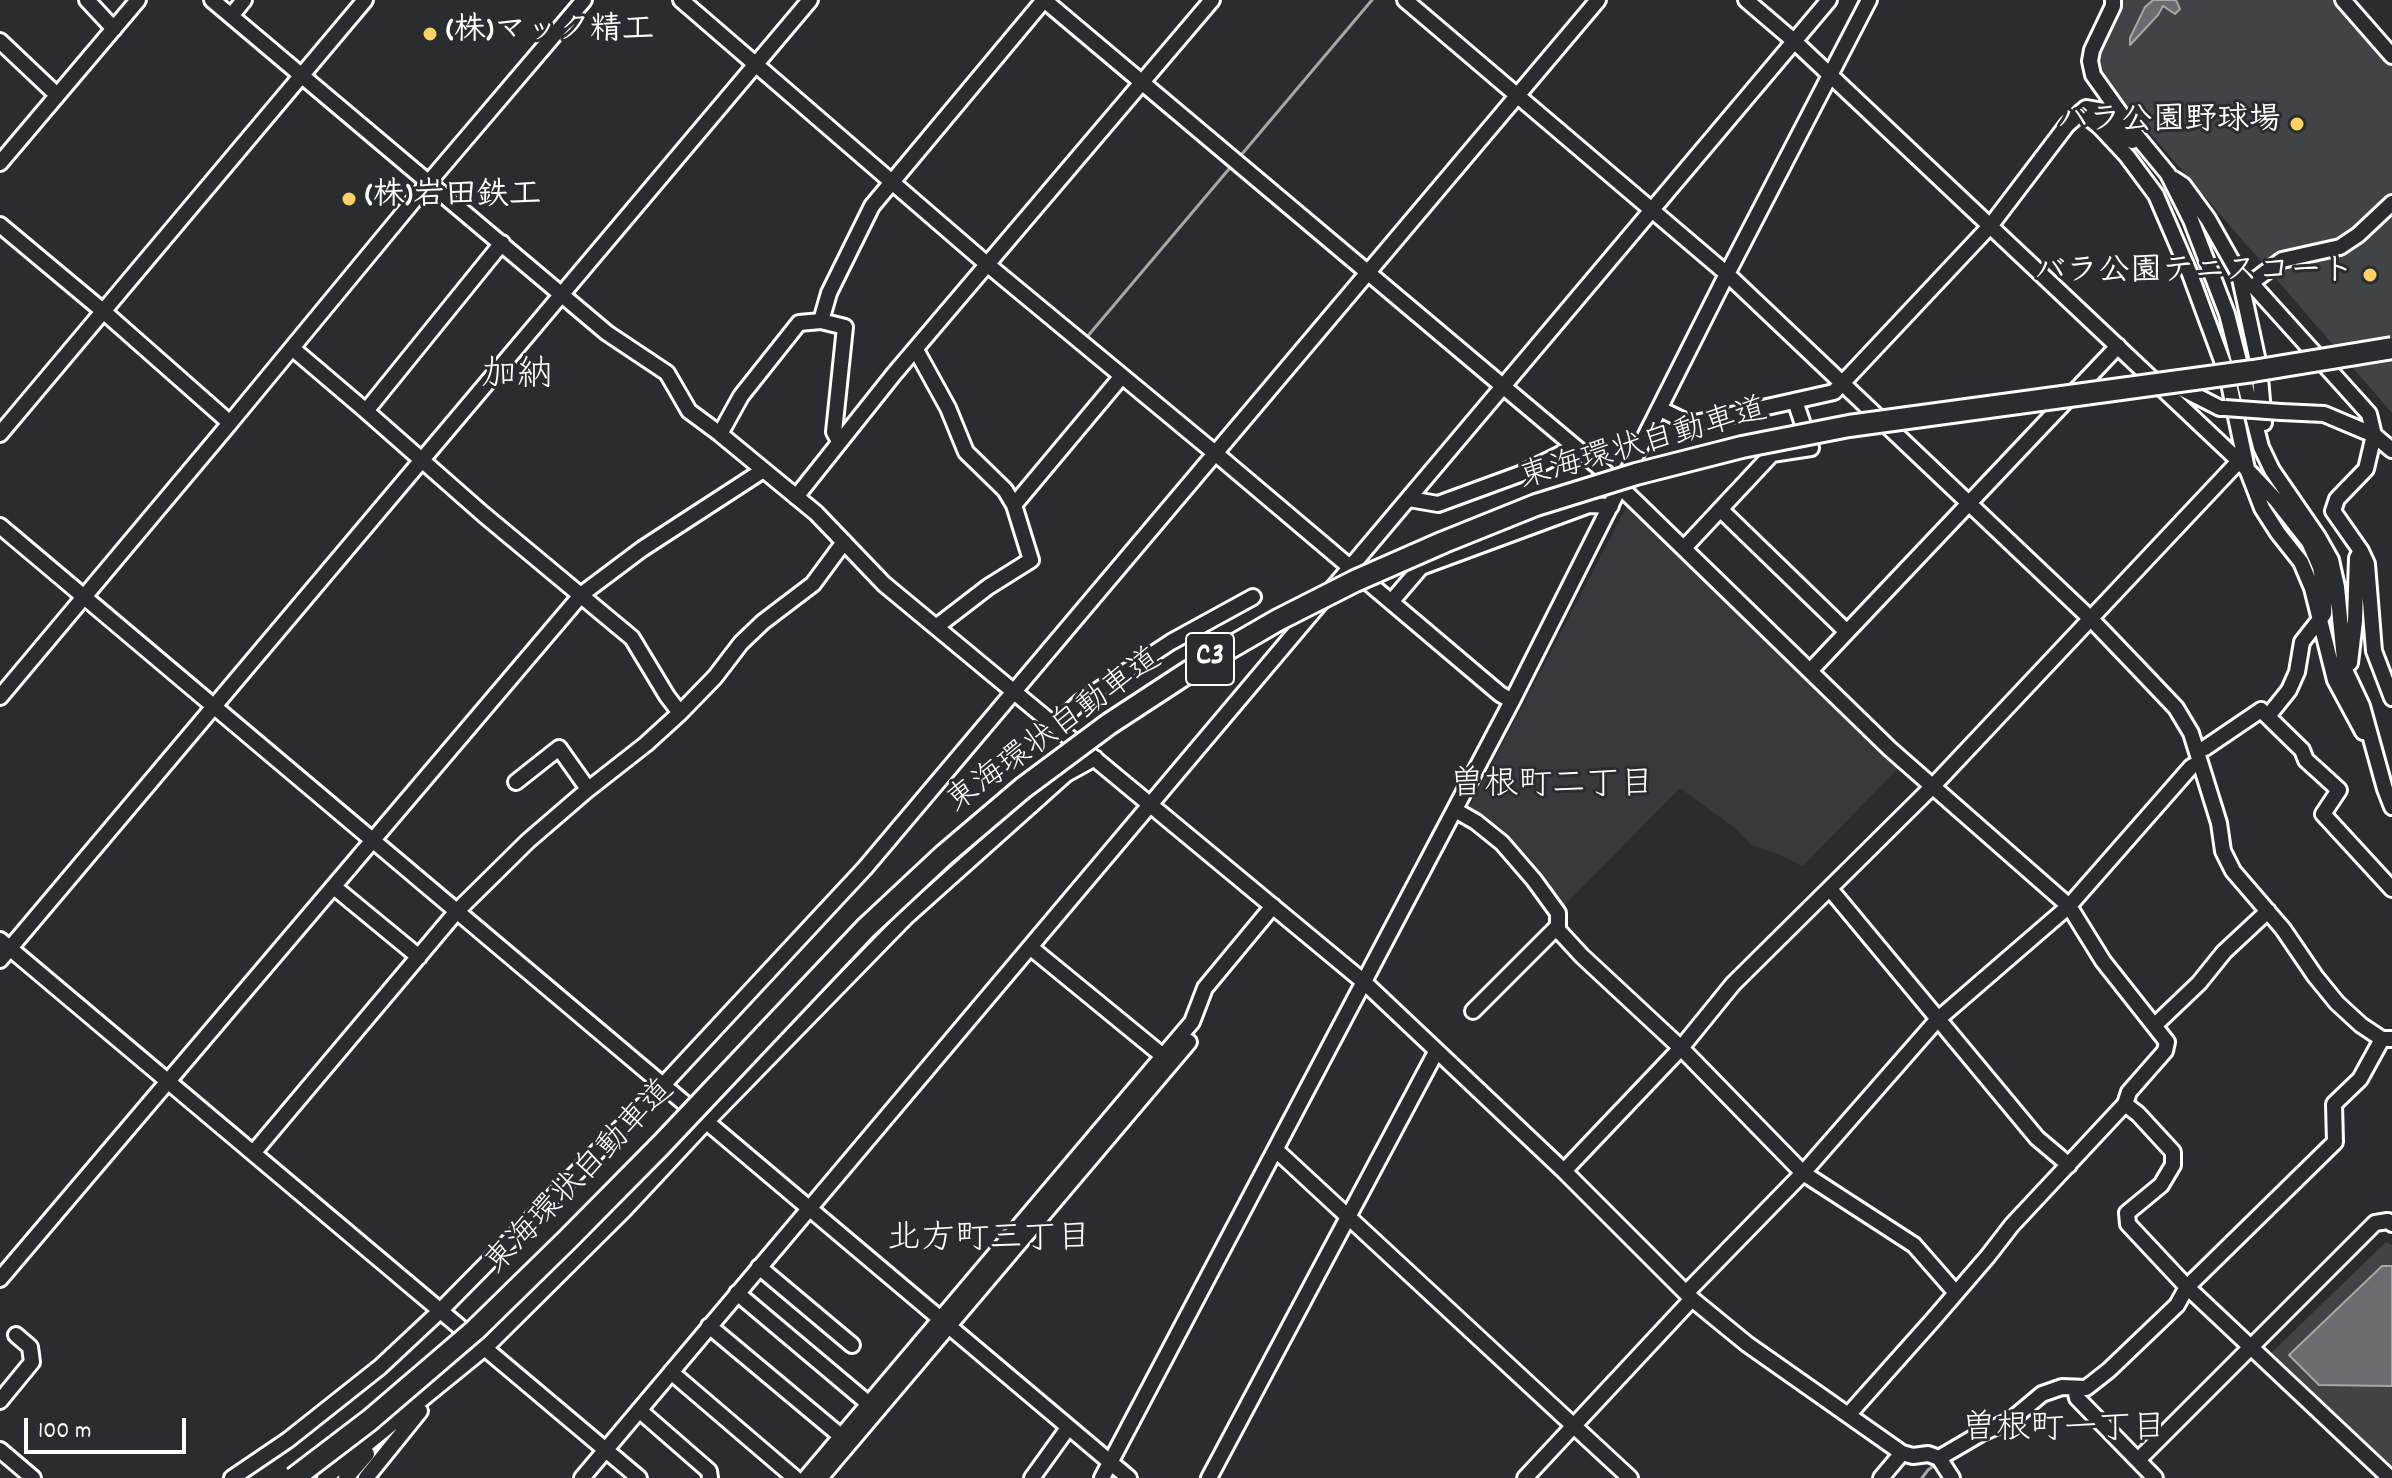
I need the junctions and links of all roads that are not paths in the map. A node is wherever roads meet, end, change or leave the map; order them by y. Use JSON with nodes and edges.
{"nodes":[{"id":1,"x":87,"y":0,"type":"edge"},
{"id":2,"x":138,"y":0,"type":"edge"},
{"id":3,"x":212,"y":0,"type":"edge"},
{"id":4,"x":244,"y":0,"type":"edge"},
{"id":5,"x":365,"y":0,"type":"edge"},
{"id":6,"x":584,"y":0,"type":"edge"},
{"id":7,"x":681,"y":0,"type":"edge"},
{"id":8,"x":810,"y":0,"type":"edge"},
{"id":9,"x":1044,"y":0,"type":"edge"},
{"id":10,"x":1212,"y":0,"type":"edge"},
{"id":11,"x":1405,"y":0,"type":"edge"},
{"id":12,"x":1598,"y":0,"type":"edge"},
{"id":13,"x":1746,"y":0,"type":"edge"},
{"id":14,"x":1829,"y":0,"type":"edge"},
{"id":15,"x":1869,"y":0,"type":"edge"},
{"id":16,"x":2113,"y":0,"type":"edge"},
{"id":17,"x":2343,"y":0,"type":"edge"},
{"id":18,"x":231,"y":16,"type":"junction"},
{"id":19,"x":114,"y":29,"type":"junction"},
{"id":20,"x":0,"y":41,"type":"edge"},
{"id":21,"x":1794,"y":41,"type":"junction"},
{"id":22,"x":2392,"y":56,"type":"edge"},
{"id":23,"x":755,"y":65,"type":"junction"},
{"id":24,"x":1831,"y":75,"type":"junction"},
{"id":25,"x":302,"y":76,"type":"junction"},
{"id":26,"x":1142,"y":83,"type":"junction"},
{"id":27,"x":57,"y":95,"type":"junction"},
{"id":28,"x":1517,"y":95,"type":"junction"},
{"id":29,"x":2081,"y":112,"type":"junction"},
{"id":30,"x":2158,"y":161,"type":"junction"},
{"id":31,"x":0,"y":163,"type":"edge"},
{"id":32,"x":2168,"y":174,"type":"junction"},
{"id":33,"x":892,"y":181,"type":"junction"},
{"id":34,"x":429,"y":182,"type":"junction"},
{"id":35,"x":2392,"y":203,"type":"edge"},
{"id":36,"x":1652,"y":210,"type":"junction"},
{"id":37,"x":0,"y":225,"type":"edge"},
{"id":38,"x":1991,"y":225,"type":"junction"},
{"id":39,"x":502,"y":243,"type":"junction"},
{"id":40,"x":988,"y":265,"type":"junction"},
{"id":41,"x":1369,"y":273,"type":"junction"},
{"id":42,"x":1727,"y":274,"type":"junction"},
{"id":43,"x":2245,"y":279,"type":"junction"},
{"id":44,"x":562,"y":294,"type":"junction"},
{"id":45,"x":103,"y":311,"type":"junction"},
{"id":46,"x":821,"y":321,"type":"junction"},
{"id":47,"x":2118,"y":346,"type":"junction"},
{"id":48,"x":292,"y":348,"type":"junction"},
{"id":49,"x":2392,"y":348,"type":"edge"},
{"id":50,"x":916,"y":350,"type":"junction"},
{"id":51,"x":2140,"y":367,"type":"junction"},
{"id":52,"x":1122,"y":376,"type":"junction"},
{"id":53,"x":1841,"y":383,"type":"junction"},
{"id":54,"x":1504,"y":387,"type":"junction"},
{"id":55,"x":1795,"y":401,"type":"junction"},
{"id":56,"x":1660,"y":409,"type":"junction"},
{"id":57,"x":366,"y":411,"type":"junction"},
{"id":58,"x":230,"y":423,"type":"junction"},
{"id":59,"x":2258,"y":433,"type":"junction"},
{"id":60,"x":0,"y":434,"type":"edge"},
{"id":61,"x":720,"y":434,"type":"junction"},
{"id":62,"x":2374,"y":435,"type":"junction"},
{"id":63,"x":839,"y":441,"type":"junction"},
{"id":64,"x":1575,"y":447,"type":"junction"},
{"id":65,"x":2392,"y":450,"type":"edge"},
{"id":66,"x":1215,"y":453,"type":"junction"},
{"id":67,"x":422,"y":461,"type":"junction"},
{"id":68,"x":2243,"y":465,"type":"junction"},
{"id":69,"x":762,"y":471,"type":"junction"},
{"id":70,"x":1621,"y":487,"type":"junction"},
{"id":71,"x":796,"y":497,"type":"junction"},
{"id":72,"x":1409,"y":499,"type":"junction"},
{"id":73,"x":1969,"y":503,"type":"junction"},
{"id":74,"x":1014,"y":505,"type":"junction"},
{"id":75,"x":1611,"y":506,"type":"junction"},
{"id":76,"x":1721,"y":510,"type":"junction"},
{"id":77,"x":0,"y":526,"type":"edge"},
{"id":78,"x":2314,"y":539,"type":"junction"},
{"id":79,"x":844,"y":542,"type":"junction"},
{"id":80,"x":1684,"y":548,"type":"junction"},
{"id":81,"x":2361,"y":551,"type":"junction"},
{"id":82,"x":1351,"y":568,"type":"junction"},
{"id":83,"x":582,"y":594,"type":"junction"},
{"id":84,"x":84,"y":596,"type":"junction"},
{"id":85,"x":1253,"y":597,"type":"dead end"},
{"id":86,"x":1391,"y":602,"type":"junction"},
{"id":87,"x":2091,"y":619,"type":"junction"},
{"id":88,"x":2319,"y":621,"type":"junction"},
{"id":89,"x":936,"y":627,"type":"junction"},
{"id":90,"x":1847,"y":632,"type":"junction"},
{"id":91,"x":2345,"y":670,"type":"junction"},
{"id":92,"x":1810,"y":671,"type":"junction"},
{"id":93,"x":1013,"y":692,"type":"junction"},
{"id":94,"x":0,"y":697,"type":"edge"},
{"id":95,"x":2392,"y":698,"type":"edge"},
{"id":96,"x":1512,"y":701,"type":"junction"},
{"id":97,"x":215,"y":707,"type":"junction"},
{"id":98,"x":680,"y":713,"type":"junction"},
{"id":99,"x":2269,"y":715,"type":"junction"},
{"id":100,"x":1055,"y":726,"type":"junction"},
{"id":101,"x":2371,"y":742,"type":"junction"},
{"id":102,"x":2199,"y":757,"type":"junction"},
{"id":103,"x":1095,"y":758,"type":"junction"},
{"id":104,"x":516,"y":782,"type":"dead end"},
{"id":105,"x":1933,"y":786,"type":"junction"},
{"id":106,"x":588,"y":789,"type":"junction"},
{"id":107,"x":1150,"y":805,"type":"junction"},
{"id":108,"x":2392,"y":807,"type":"edge"},
{"id":109,"x":1455,"y":810,"type":"junction"},
{"id":110,"x":374,"y":841,"type":"junction"},
{"id":111,"x":334,"y":887,"type":"junction"},
{"id":112,"x":1830,"y":889,"type":"junction"},
{"id":113,"x":2392,"y":889,"type":"edge"},
{"id":114,"x":1273,"y":906,"type":"junction"},
{"id":115,"x":2069,"y":906,"type":"junction"},
{"id":116,"x":457,"y":911,"type":"junction"},
{"id":117,"x":2268,"y":911,"type":"junction"},
{"id":118,"x":1558,"y":926,"type":"junction"},
{"id":119,"x":5,"y":944,"type":"edge"},
{"id":120,"x":1030,"y":947,"type":"junction"},
{"id":121,"x":419,"y":957,"type":"junction"},
{"id":122,"x":0,"y":960,"type":"edge"},
{"id":123,"x":1364,"y":982,"type":"junction"},
{"id":124,"x":1473,"y":1011,"type":"dead end"},
{"id":125,"x":1937,"y":1020,"type":"junction"},
{"id":126,"x":2155,"y":1025,"type":"junction"},
{"id":127,"x":1180,"y":1036,"type":"junction"},
{"id":128,"x":2387,"y":1039,"type":"edge"},
{"id":129,"x":1681,"y":1048,"type":"junction"},
{"id":130,"x":1436,"y":1052,"type":"junction"},
{"id":131,"x":1163,"y":1056,"type":"junction"},
{"id":132,"x":170,"y":1081,"type":"junction"},
{"id":133,"x":664,"y":1084,"type":"junction"},
{"id":134,"x":2125,"y":1104,"type":"junction"},
{"id":135,"x":707,"y":1121,"type":"junction"},
{"id":136,"x":1276,"y":1150,"type":"junction"},
{"id":137,"x":254,"y":1152,"type":"junction"},
{"id":138,"x":2069,"y":1165,"type":"junction"},
{"id":139,"x":1564,"y":1171,"type":"junction"},
{"id":140,"x":1803,"y":1173,"type":"junction"},
{"id":141,"x":808,"y":1209,"type":"junction"},
{"id":142,"x":1349,"y":1217,"type":"junction"},
{"id":143,"x":2392,"y":1224,"type":"edge"},
{"id":144,"x":759,"y":1267,"type":"junction"},
{"id":145,"x":0,"y":1279,"type":"edge"},
{"id":146,"x":2187,"y":1287,"type":"junction"},
{"id":147,"x":737,"y":1293,"type":"junction"},
{"id":148,"x":1956,"y":1293,"type":"junction"},
{"id":149,"x":1689,"y":1296,"type":"junction"},
{"id":150,"x":441,"y":1310,"type":"junction"},
{"id":151,"x":944,"y":1323,"type":"junction"},
{"id":152,"x":709,"y":1326,"type":"junction"},
{"id":153,"x":16,"y":1335,"type":"dead end"},
{"id":154,"x":852,"y":1345,"type":"dead end"},
{"id":155,"x":486,"y":1347,"type":"junction"},
{"id":156,"x":2249,"y":1347,"type":"junction"},
{"id":157,"x":671,"y":1372,"type":"junction"},
{"id":158,"x":440,"y":1385,"type":"junction"},
{"id":159,"x":2075,"y":1389,"type":"junction"},
{"id":160,"x":0,"y":1401,"type":"edge"},
{"id":161,"x":869,"y":1404,"type":"junction"},
{"id":162,"x":639,"y":1410,"type":"junction"},
{"id":163,"x":1849,"y":1414,"type":"junction"},
{"id":164,"x":1573,"y":1425,"type":"junction"},
{"id":165,"x":1068,"y":1428,"type":"junction"},
{"id":166,"x":387,"y":1430,"type":"junction"},
{"id":167,"x":842,"y":1437,"type":"junction"},
{"id":168,"x":0,"y":1450,"type":"edge"},
{"id":169,"x":605,"y":1450,"type":"junction"},
{"id":170,"x":1902,"y":1453,"type":"junction"},
{"id":171,"x":1939,"y":1458,"type":"junction"},
{"id":172,"x":2138,"y":1460,"type":"junction"},
{"id":173,"x":1111,"y":1461,"type":"junction"},
{"id":174,"x":585,"y":1477,"type":"edge"},
{"id":175,"x":33,"y":1478,"type":"edge"},
{"id":176,"x":232,"y":1478,"type":"edge"},
{"id":177,"x":294,"y":1478,"type":"edge"},
{"id":178,"x":325,"y":1478,"type":"edge"},
{"id":179,"x":346,"y":1478,"type":"edge"},
{"id":180,"x":366,"y":1478,"type":"edge"},
{"id":181,"x":639,"y":1478,"type":"edge"},
{"id":182,"x":710,"y":1478,"type":"edge"},
{"id":183,"x":795,"y":1478,"type":"edge"},
{"id":184,"x":806,"y":1478,"type":"edge"},
{"id":185,"x":820,"y":1478,"type":"edge"},
{"id":186,"x":1032,"y":1478,"type":"edge"},
{"id":187,"x":1102,"y":1478,"type":"edge"},
{"id":188,"x":1129,"y":1478,"type":"edge"},
{"id":189,"x":1209,"y":1478,"type":"edge"},
{"id":190,"x":1525,"y":1478,"type":"edge"},
{"id":191,"x":1630,"y":1478,"type":"edge"},
{"id":192,"x":1881,"y":1478,"type":"edge"},
{"id":193,"x":1952,"y":1478,"type":"edge"},
{"id":194,"x":2155,"y":1478,"type":"edge"},
{"id":195,"x":2390,"y":1478,"type":"edge"}],
"edges":[{"from":1,"to":19,"type":"street"},
{"from":2,"to":19,"type":"street"},
{"from":3,"to":18,"type":"street"},
{"from":4,"to":18,"type":"street"},
{"from":5,"to":25,"type":"street"},
{"from":6,"to":34,"type":"street"},
{"from":7,"to":23,"type":"street"},
{"from":8,"to":23,"type":"street"},
{"from":9,"to":26,"type":"street"},
{"from":9,"to":33,"type":"street"},
{"from":10,"to":26,"type":"street"},
{"from":11,"to":28,"type":"street"},
{"from":12,"to":28,"type":"street"},
{"from":13,"to":21,"type":"street"},
{"from":14,"to":21,"type":"street"},
{"from":15,"to":24,"type":"street"},
{"from":16,"to":30,"type":"street"},
{"from":17,"to":22,"type":"street"},
{"from":18,"to":25,"type":"street"},
{"from":19,"to":27,"type":"street"},
{"from":20,"to":27,"type":"street"},
{"from":21,"to":24,"type":"street"},
{"from":21,"to":36,"type":"street"},
{"from":23,"to":33,"type":"street"},
{"from":23,"to":44,"type":"street"},
{"from":24,"to":38,"type":"street"},
{"from":24,"to":42,"type":"street"},
{"from":25,"to":34,"type":"street"},
{"from":25,"to":45,"type":"street"},
{"from":26,"to":40,"type":"street"},
{"from":26,"to":41,"type":"street"},
{"from":27,"to":31,"type":"street"},
{"from":28,"to":36,"type":"street"},
{"from":28,"to":41,"type":"street"},
{"from":29,"to":30,"type":"street"},
{"from":29,"to":38,"type":"street"},
{"from":29,"to":68,"type":"street"},
{"from":30,"to":32,"type":"street"},
{"from":32,"to":43,"type":"street"},
{"from":32,"to":59,"type":"street"},
{"from":33,"to":40,"type":"street"},
{"from":33,"to":46,"type":"street"},
{"from":34,"to":39,"type":"street"},
{"from":34,"to":48,"type":"street"},
{"from":35,"to":43,"type":"street"},
{"from":36,"to":42,"type":"street"},
{"from":36,"to":54,"type":"street"},
{"from":37,"to":45,"type":"street"},
{"from":38,"to":47,"type":"street"},
{"from":38,"to":53,"type":"street"},
{"from":39,"to":44,"type":"street"},
{"from":39,"to":57,"type":"street"},
{"from":40,"to":50,"type":"street"},
{"from":40,"to":52,"type":"street"},
{"from":41,"to":54,"type":"street"},
{"from":41,"to":66,"type":"street"},
{"from":42,"to":53,"type":"street"},
{"from":42,"to":56,"type":"street"},
{"from":43,"to":59,"type":"street"},
{"from":43,"to":62,"type":"street"},
{"from":44,"to":61,"type":"street"},
{"from":44,"to":67,"type":"street"},
{"from":45,"to":58,"type":"street"},
{"from":45,"to":60,"type":"street"},
{"from":46,"to":61,"type":"street"},
{"from":46,"to":63,"type":"street"},
{"from":47,"to":51,"type":"street"},
{"from":47,"to":73,"type":"street"},
{"from":48,"to":57,"type":"street"},
{"from":48,"to":58,"type":"street"},
{"from":49,"to":177,"type":"highway","name":"東海環状自動車道","number":"C3","bridge":true},
{"from":50,"to":63,"type":"street"},
{"from":50,"to":74,"type":"street"},
{"from":51,"to":62,"type":"street","bridge":true},
{"from":51,"to":68,"type":"street"},
{"from":52,"to":66,"type":"street"},
{"from":52,"to":74,"type":"street"},
{"from":53,"to":55,"type":"street"},
{"from":53,"to":73,"type":"street"},
{"from":54,"to":64,"type":"street"},
{"from":54,"to":72,"type":"street"},
{"from":55,"to":56,"type":"street"},
{"from":55,"to":76,"type":"street"},
{"from":56,"to":70,"type":"street"},
{"from":57,"to":67,"type":"street"},
{"from":58,"to":84,"type":"street"},
{"from":59,"to":78,"type":"street"},
{"from":61,"to":69,"type":"street"},
{"from":62,"to":65,"type":"street"},
{"from":62,"to":81,"type":"street"},
{"from":63,"to":71,"type":"street"},
{"from":64,"to":70,"type":"street"},
{"from":64,"to":72,"type":"street"},
{"from":66,"to":82,"type":"street"},
{"from":66,"to":93,"type":"street"},
{"from":67,"to":83,"type":"street"},
{"from":67,"to":97,"type":"street"},
{"from":68,"to":78,"type":"street"},
{"from":68,"to":87,"type":"street"},
{"from":68,"to":88,"type":"street"},
{"from":69,"to":71,"type":"street"},
{"from":69,"to":83,"type":"street"},
{"from":70,"to":75,"type":"street"},
{"from":70,"to":80,"type":"street"},
{"from":71,"to":79,"type":"street"},
{"from":72,"to":82,"type":"street"},
{"from":73,"to":87,"type":"street"},
{"from":73,"to":90,"type":"street"},
{"from":74,"to":89,"type":"street"},
{"from":75,"to":86,"type":"street"},
{"from":75,"to":96,"type":"street"},
{"from":76,"to":80,"type":"street"},
{"from":76,"to":90,"type":"street"},
{"from":77,"to":84,"type":"street"},
{"from":78,"to":88,"type":"street"},
{"from":78,"to":91,"type":"street"},
{"from":79,"to":89,"type":"street"},
{"from":79,"to":98,"type":"street"},
{"from":80,"to":92,"type":"street"},
{"from":81,"to":91,"type":"street"},
{"from":81,"to":95,"type":"street"},
{"from":82,"to":86,"type":"street"},
{"from":82,"to":107,"type":"street"},
{"from":83,"to":98,"type":"street"},
{"from":83,"to":110,"type":"street"},
{"from":84,"to":94,"type":"street"},
{"from":84,"to":97,"type":"street"},
{"from":85,"to":100,"type":"street"},
{"from":86,"to":96,"type":"street"},
{"from":87,"to":102,"type":"street"},
{"from":87,"to":105,"type":"street"},
{"from":88,"to":99,"type":"street"},
{"from":88,"to":101,"type":"street"},
{"from":89,"to":93,"type":"street"},
{"from":90,"to":92,"type":"street"},
{"from":91,"to":101,"type":"street"},
{"from":92,"to":105,"type":"street"},
{"from":93,"to":100,"type":"street"},
{"from":93,"to":133,"type":"street"},
{"from":96,"to":109,"type":"street"},
{"from":97,"to":110,"type":"street"},
{"from":97,"to":119,"type":"street"},
{"from":98,"to":106,"type":"street"},
{"from":99,"to":102,"type":"street"},
{"from":99,"to":113,"type":"street"},
{"from":100,"to":103,"type":"street"},
{"from":101,"to":108,"type":"street"},
{"from":102,"to":115,"type":"street"},
{"from":102,"to":117,"type":"street"},
{"from":103,"to":107,"type":"street"},
{"from":103,"to":135,"type":"street"},
{"from":104,"to":106,"type":"street"},
{"from":105,"to":112,"type":"street"},
{"from":105,"to":115,"type":"street"},
{"from":106,"to":116,"type":"street"},
{"from":107,"to":114,"type":"street"},
{"from":107,"to":120,"type":"street"},
{"from":109,"to":118,"type":"street"},
{"from":109,"to":123,"type":"street"},
{"from":110,"to":111,"type":"street"},
{"from":110,"to":116,"type":"street"},
{"from":111,"to":121,"type":"street"},
{"from":111,"to":132,"type":"street"},
{"from":112,"to":125,"type":"street"},
{"from":112,"to":129,"type":"street"},
{"from":114,"to":123,"type":"street"},
{"from":114,"to":127,"type":"street"},
{"from":115,"to":125,"type":"street"},
{"from":115,"to":126,"type":"street"},
{"from":116,"to":121,"type":"street"},
{"from":116,"to":133,"type":"street"},
{"from":117,"to":126,"type":"street"},
{"from":117,"to":128,"type":"street"},
{"from":118,"to":124,"type":"street"},
{"from":118,"to":129,"type":"street"},
{"from":119,"to":122,"type":"street"},
{"from":119,"to":132,"type":"street"},
{"from":120,"to":131,"type":"street"},
{"from":120,"to":141,"type":"street"},
{"from":121,"to":137,"type":"street"},
{"from":123,"to":130,"type":"street"},
{"from":123,"to":136,"type":"street"},
{"from":125,"to":138,"type":"street"},
{"from":125,"to":140,"type":"street"},
{"from":126,"to":134,"type":"street"},
{"from":127,"to":131,"type":"street"},
{"from":127,"to":151,"type":"street"},
{"from":128,"to":146,"type":"street"},
{"from":129,"to":139,"type":"street"},
{"from":129,"to":140,"type":"street"},
{"from":130,"to":139,"type":"street"},
{"from":130,"to":142,"type":"street"},
{"from":131,"to":151,"type":"street"},
{"from":132,"to":137,"type":"street"},
{"from":132,"to":145,"type":"street"},
{"from":133,"to":135,"type":"street"},
{"from":133,"to":150,"type":"street"},
{"from":134,"to":138,"type":"street"},
{"from":134,"to":146,"type":"street"},
{"from":135,"to":141,"type":"street"},
{"from":135,"to":155,"type":"street"},
{"from":136,"to":142,"type":"street"},
{"from":136,"to":173,"type":"street"},
{"from":137,"to":150,"type":"street"},
{"from":138,"to":148,"type":"street"},
{"from":139,"to":149,"type":"street"},
{"from":140,"to":148,"type":"street"},
{"from":140,"to":149,"type":"street"},
{"from":141,"to":144,"type":"street"},
{"from":141,"to":151,"type":"street"},
{"from":142,"to":164,"type":"street"},
{"from":142,"to":189,"type":"street"},
{"from":143,"to":156,"type":"street"},
{"from":144,"to":147,"type":"street"},
{"from":144,"to":154,"type":"street"},
{"from":146,"to":156,"type":"street"},
{"from":146,"to":159,"type":"street"},
{"from":147,"to":152,"type":"street"},
{"from":147,"to":161,"type":"street"},
{"from":148,"to":163,"type":"street"},
{"from":149,"to":163,"type":"street"},
{"from":149,"to":164,"type":"street"},
{"from":150,"to":155,"type":"street"},
{"from":150,"to":176,"type":"street"},
{"from":151,"to":161,"type":"street"},
{"from":151,"to":165,"type":"street"},
{"from":151,"to":185,"type":"street"},
{"from":152,"to":157,"type":"street"},
{"from":152,"to":167,"type":"street"},
{"from":153,"to":160,"type":"street"},
{"from":155,"to":158,"type":"street"},
{"from":155,"to":169,"type":"street"},
{"from":156,"to":172,"type":"street"},
{"from":156,"to":195,"type":"street"},
{"from":157,"to":162,"type":"street"},
{"from":157,"to":183,"type":"street"},
{"from":158,"to":166,"type":"street"},
{"from":158,"to":180,"type":"street"},
{"from":159,"to":171,"type":"street"},
{"from":159,"to":172,"type":"street"},
{"from":161,"to":167,"type":"street"},
{"from":162,"to":169,"type":"street"},
{"from":162,"to":182,"type":"street"},
{"from":163,"to":170,"type":"street"},
{"from":164,"to":190,"type":"street"},
{"from":164,"to":191,"type":"street"},
{"from":165,"to":173,"type":"street"},
{"from":165,"to":186,"type":"street"},
{"from":166,"to":178,"type":"street"},
{"from":166,"to":179,"type":"street"},
{"from":167,"to":184,"type":"street"},
{"from":168,"to":175,"type":"street"},
{"from":169,"to":174,"type":"street"},
{"from":169,"to":181,"type":"street"},
{"from":170,"to":171,"type":"street"},
{"from":170,"to":192,"type":"street"},
{"from":171,"to":193,"type":"street"},
{"from":172,"to":194,"type":"street"},
{"from":173,"to":187,"type":"street"},
{"from":173,"to":188,"type":"street"}]}
